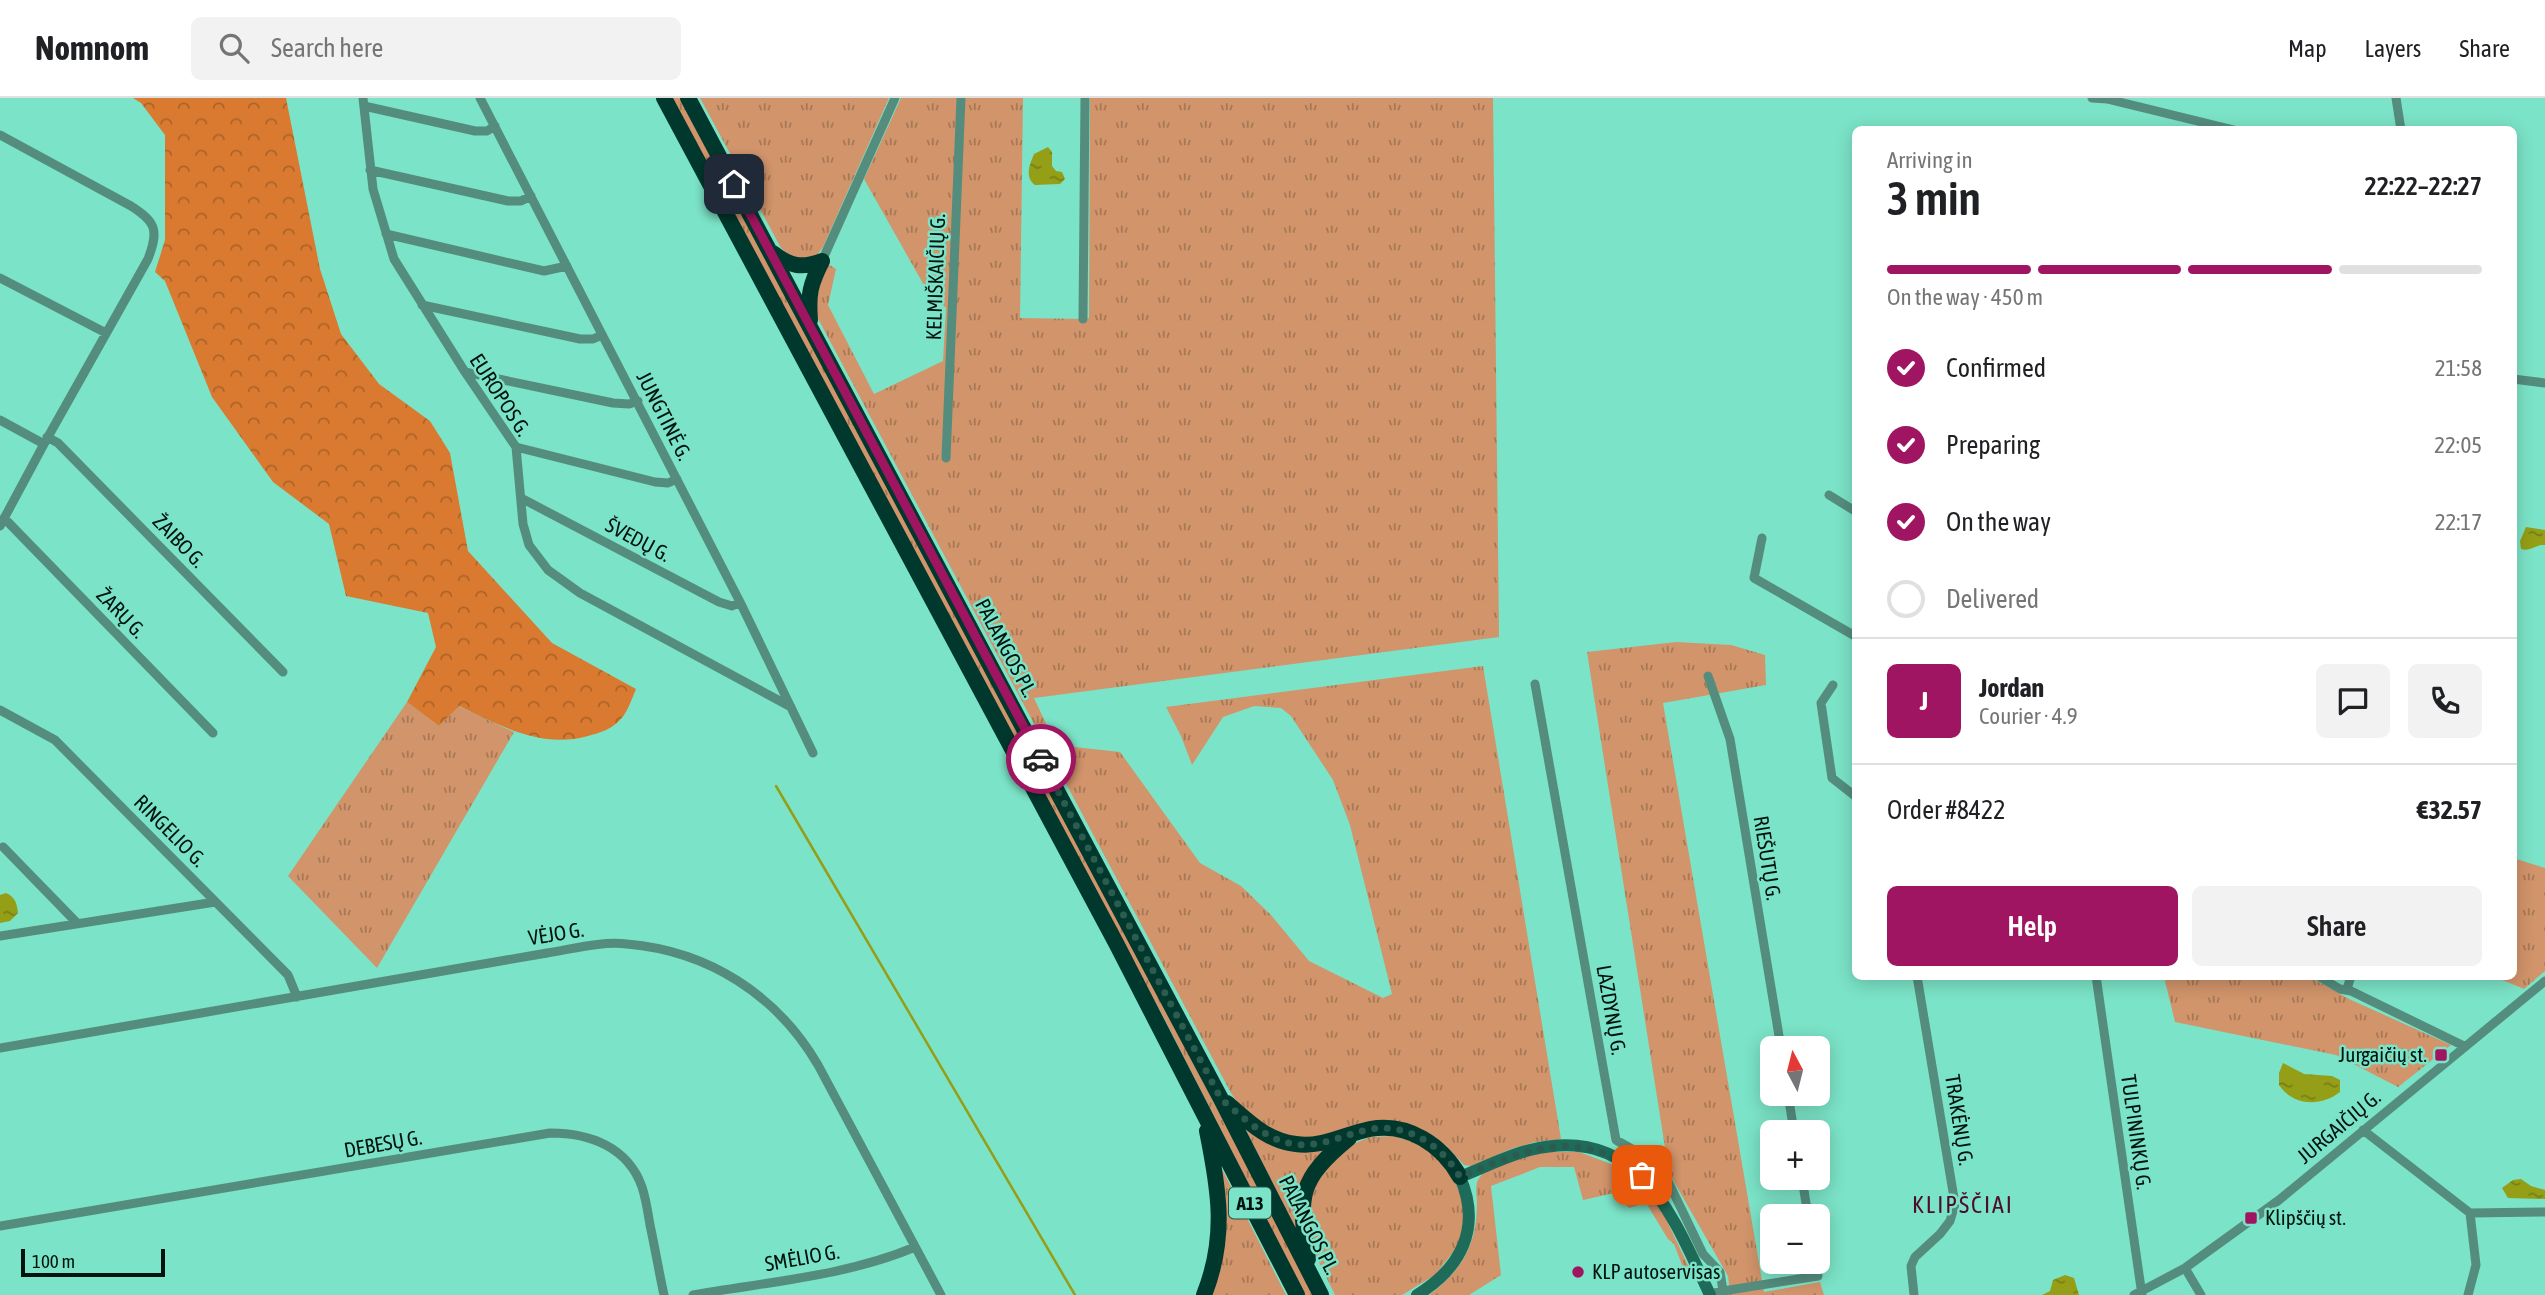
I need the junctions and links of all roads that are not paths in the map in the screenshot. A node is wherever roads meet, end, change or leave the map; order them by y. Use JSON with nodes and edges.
{"nodes":[{"id":1,"x":480,"y":98,"type":"edge"},
{"id":2,"x":664,"y":98,"type":"edge"},
{"id":3,"x":688,"y":98,"type":"edge"},
{"id":4,"x":895,"y":98,"type":"edge"},
{"id":5,"x":961,"y":98,"type":"edge"},
{"id":6,"x":1085,"y":98,"type":"edge"},
{"id":7,"x":2092,"y":98,"type":"edge"},
{"id":8,"x":2396,"y":98,"type":"edge"},
{"id":9,"x":363,"y":102,"type":"edge"},
{"id":10,"x":2218,"y":126,"type":"edge"},
{"id":11,"x":2400,"y":126,"type":"edge"},
{"id":12,"x":495,"y":127,"type":"junction"},
{"id":13,"x":0,"y":135,"type":"edge"},
{"id":14,"x":370,"y":170,"type":"junction"},
{"id":15,"x":531,"y":196,"type":"junction"},
{"id":16,"x":386,"y":234,"type":"junction"},
{"id":17,"x":768,"y":248,"type":"junction"},
{"id":18,"x":821,"y":261,"type":"junction"},
{"id":19,"x":566,"y":266,"type":"junction"},
{"id":20,"x":0,"y":278,"type":"edge"},
{"id":21,"x":422,"y":305,"type":"junction"},
{"id":22,"x":1083,"y":319,"type":"dead end"},
{"id":23,"x":810,"y":326,"type":"junction"},
{"id":24,"x":106,"y":333,"type":"junction"},
{"id":25,"x":602,"y":335,"type":"junction"},
{"id":26,"x":465,"y":372,"type":"junction"},
{"id":27,"x":2517,"y":380,"type":"edge"},
{"id":28,"x":2545,"y":383,"type":"edge"},
{"id":29,"x":638,"y":401,"type":"junction"},
{"id":30,"x":0,"y":420,"type":"edge"},
{"id":31,"x":46,"y":440,"type":"junction"},
{"id":32,"x":516,"y":447,"type":"junction"},
{"id":33,"x":946,"y":458,"type":"dead end"},
{"id":34,"x":677,"y":479,"type":"junction"},
{"id":35,"x":1829,"y":495,"type":"dead end"},
{"id":36,"x":522,"y":498,"type":"junction"},
{"id":37,"x":1852,"y":509,"type":"edge"},
{"id":38,"x":2,"y":522,"type":"edge"},
{"id":39,"x":1762,"y":538,"type":"dead end"},
{"id":40,"x":740,"y":602,"type":"junction"},
{"id":41,"x":1852,"y":634,"type":"edge"},
{"id":42,"x":283,"y":672,"type":"dead end"},
{"id":43,"x":1708,"y":676,"type":"dead end"},
{"id":44,"x":1535,"y":684,"type":"dead end"},
{"id":45,"x":1833,"y":685,"type":"dead end"},
{"id":46,"x":792,"y":707,"type":"junction"},
{"id":47,"x":0,"y":709,"type":"edge"},
{"id":48,"x":213,"y":733,"type":"dead end"},
{"id":49,"x":813,"y":753,"type":"dead end"},
{"id":50,"x":1852,"y":794,"type":"edge"},
{"id":51,"x":3,"y":847,"type":"dead end"},
{"id":52,"x":215,"y":902,"type":"junction"},
{"id":53,"x":77,"y":923,"type":"junction"},
{"id":54,"x":0,"y":936,"type":"edge"},
{"id":55,"x":1918,"y":980,"type":"edge"},
{"id":56,"x":2097,"y":980,"type":"edge"},
{"id":57,"x":2325,"y":980,"type":"edge"},
{"id":58,"x":2350,"y":980,"type":"edge"},
{"id":59,"x":2545,"y":981,"type":"edge"},
{"id":60,"x":2347,"y":989,"type":"junction"},
{"id":61,"x":297,"y":997,"type":"junction"},
{"id":62,"x":1779,"y":1036,"type":"edge"},
{"id":63,"x":2464,"y":1046,"type":"junction"},
{"id":64,"x":0,"y":1048,"type":"edge"},
{"id":65,"x":1221,"y":1099,"type":"junction"},
{"id":66,"x":1204,"y":1111,"type":"junction"},
{"id":67,"x":2364,"y":1130,"type":"junction"},
{"id":68,"x":1352,"y":1135,"type":"junction"},
{"id":69,"x":1460,"y":1177,"type":"junction"},
{"id":70,"x":2545,"y":1212,"type":"edge"},
{"id":71,"x":2470,"y":1213,"type":"junction"},
{"id":72,"x":0,"y":1226,"type":"edge"},
{"id":73,"x":915,"y":1247,"type":"junction"},
{"id":74,"x":2185,"y":1268,"type":"junction"},
{"id":75,"x":1309,"y":1272,"type":"junction"},
{"id":76,"x":1818,"y":1274,"type":"edge"},
{"id":77,"x":1714,"y":1293,"type":"edge"},
{"id":78,"x":2139,"y":1294,"type":"edge"},
{"id":79,"x":664,"y":1295,"type":"edge"},
{"id":80,"x":693,"y":1295,"type":"edge"},
{"id":81,"x":942,"y":1295,"type":"edge"},
{"id":82,"x":1204,"y":1295,"type":"edge"},
{"id":83,"x":1297,"y":1295,"type":"edge"},
{"id":84,"x":1321,"y":1295,"type":"edge"},
{"id":85,"x":1417,"y":1295,"type":"edge"},
{"id":86,"x":1914,"y":1295,"type":"edge"},
{"id":87,"x":2201,"y":1295,"type":"edge"},
{"id":88,"x":2468,"y":1295,"type":"edge"}],
"edges":[{"from":1,"to":12,"type":"street","name":"JUNGTINĖ G."},
{"from":2,"to":66,"type":"highway","name":"PALANGOS PL.","number":"A13"},
{"from":3,"to":17,"type":"highway","name":"PALANGOS PL.","number":"A13"},
{"from":4,"to":18,"type":"street"},
{"from":5,"to":33,"type":"street","name":"KELMIŠKAIČIŲ G."},
{"from":6,"to":22,"type":"street"},
{"from":7,"to":10,"type":"street"},
{"from":8,"to":11,"type":"street"},
{"from":9,"to":12,"type":"street"},
{"from":9,"to":14,"type":"street","name":"EUROPOS G."},
{"from":12,"to":15,"type":"street","name":"JUNGTINĖ G."},
{"from":13,"to":24,"type":"street"},
{"from":14,"to":15,"type":"street"},
{"from":14,"to":16,"type":"street","name":"EUROPOS G."},
{"from":15,"to":19,"type":"street","name":"JUNGTINĖ G."},
{"from":16,"to":19,"type":"street"},
{"from":16,"to":21,"type":"street","name":"EUROPOS G."},
{"from":17,"to":18,"type":"highway"},
{"from":17,"to":23,"type":"highway","name":"PALANGOS PL.","number":"A13"},
{"from":18,"to":23,"type":"highway"},
{"from":19,"to":25,"type":"street","name":"JUNGTINĖ G."},
{"from":20,"to":24,"type":"street"},
{"from":21,"to":25,"type":"street"},
{"from":21,"to":26,"type":"street","name":"EUROPOS G."},
{"from":23,"to":65,"type":"highway","name":"PALANGOS PL.","number":"A13"},
{"from":24,"to":31,"type":"street"},
{"from":25,"to":29,"type":"street","name":"JUNGTINĖ G."},
{"from":26,"to":29,"type":"street"},
{"from":26,"to":32,"type":"street","name":"EUROPOS G."},
{"from":27,"to":28,"type":"street"},
{"from":29,"to":34,"type":"street","name":"JUNGTINĖ G."},
{"from":30,"to":31,"type":"street","name":"ŽAIBO G."},
{"from":31,"to":38,"type":"street"},
{"from":31,"to":42,"type":"street","name":"ŽAIBO G."},
{"from":32,"to":34,"type":"street"},
{"from":32,"to":36,"type":"street","name":"EUROPOS G."},
{"from":34,"to":40,"type":"street","name":"JUNGTINĖ G."},
{"from":35,"to":37,"type":"street"},
{"from":36,"to":40,"type":"street","name":"ŠVEDŲ G."},
{"from":36,"to":46,"type":"street","name":"EUROPOS G."},
{"from":38,"to":48,"type":"street","name":"ŽARŲ G."},
{"from":39,"to":41,"type":"street"},
{"from":40,"to":46,"type":"street","name":"JUNGTINĖ G."},
{"from":43,"to":62,"type":"street","name":"RIEŠUTŲ G."},
{"from":44,"to":77,"type":"street","name":"LAZDYNŲ G."},
{"from":45,"to":50,"type":"street"},
{"from":46,"to":49,"type":"street","name":"JUNGTINĖ G."},
{"from":47,"to":52,"type":"street","name":"RINGELIO G."},
{"from":51,"to":53,"type":"street"},
{"from":52,"to":53,"type":"street"},
{"from":52,"to":61,"type":"street","name":"RINGELIO G."},
{"from":53,"to":54,"type":"street"},
{"from":55,"to":86,"type":"street","name":"TRAKĖNŲ G."},
{"from":56,"to":78,"type":"street","name":"TULPININKŲ G."},
{"from":57,"to":60,"type":"street"},
{"from":58,"to":60,"type":"street"},
{"from":59,"to":63,"type":"street","name":"JURGAIČIŲ G."},
{"from":60,"to":63,"type":"street"},
{"from":61,"to":64,"type":"street","name":"VĖJO G."},
{"from":61,"to":73,"type":"street","name":"VĖJO G."},
{"from":63,"to":67,"type":"street","name":"JURGAIČIŲ G."},
{"from":65,"to":68,"type":"highway"},
{"from":65,"to":75,"type":"highway","name":"PALANGOS PL.","number":"A13"},
{"from":66,"to":82,"type":"highway"},
{"from":66,"to":83,"type":"highway","name":"PALANGOS PL.","number":"A13"},
{"from":67,"to":71,"type":"street"},
{"from":67,"to":74,"type":"street","name":"JURGAIČIŲ G."},
{"from":68,"to":69,"type":"highway"},
{"from":68,"to":75,"type":"highway"},
{"from":69,"to":77,"type":"main road"},
{"from":69,"to":85,"type":"main road"},
{"from":70,"to":71,"type":"street"},
{"from":71,"to":88,"type":"street"},
{"from":72,"to":79,"type":"street","name":"DEBESŲ G."},
{"from":73,"to":80,"type":"street","name":"SMĖLIO G."},
{"from":73,"to":81,"type":"street","name":"VĖJO G."},
{"from":74,"to":78,"type":"street","name":"JURGAIČIŲ G."},
{"from":74,"to":87,"type":"street"},
{"from":75,"to":84,"type":"highway","name":"PALANGOS PL.","number":"A13"},
{"from":76,"to":77,"type":"street"}]}
